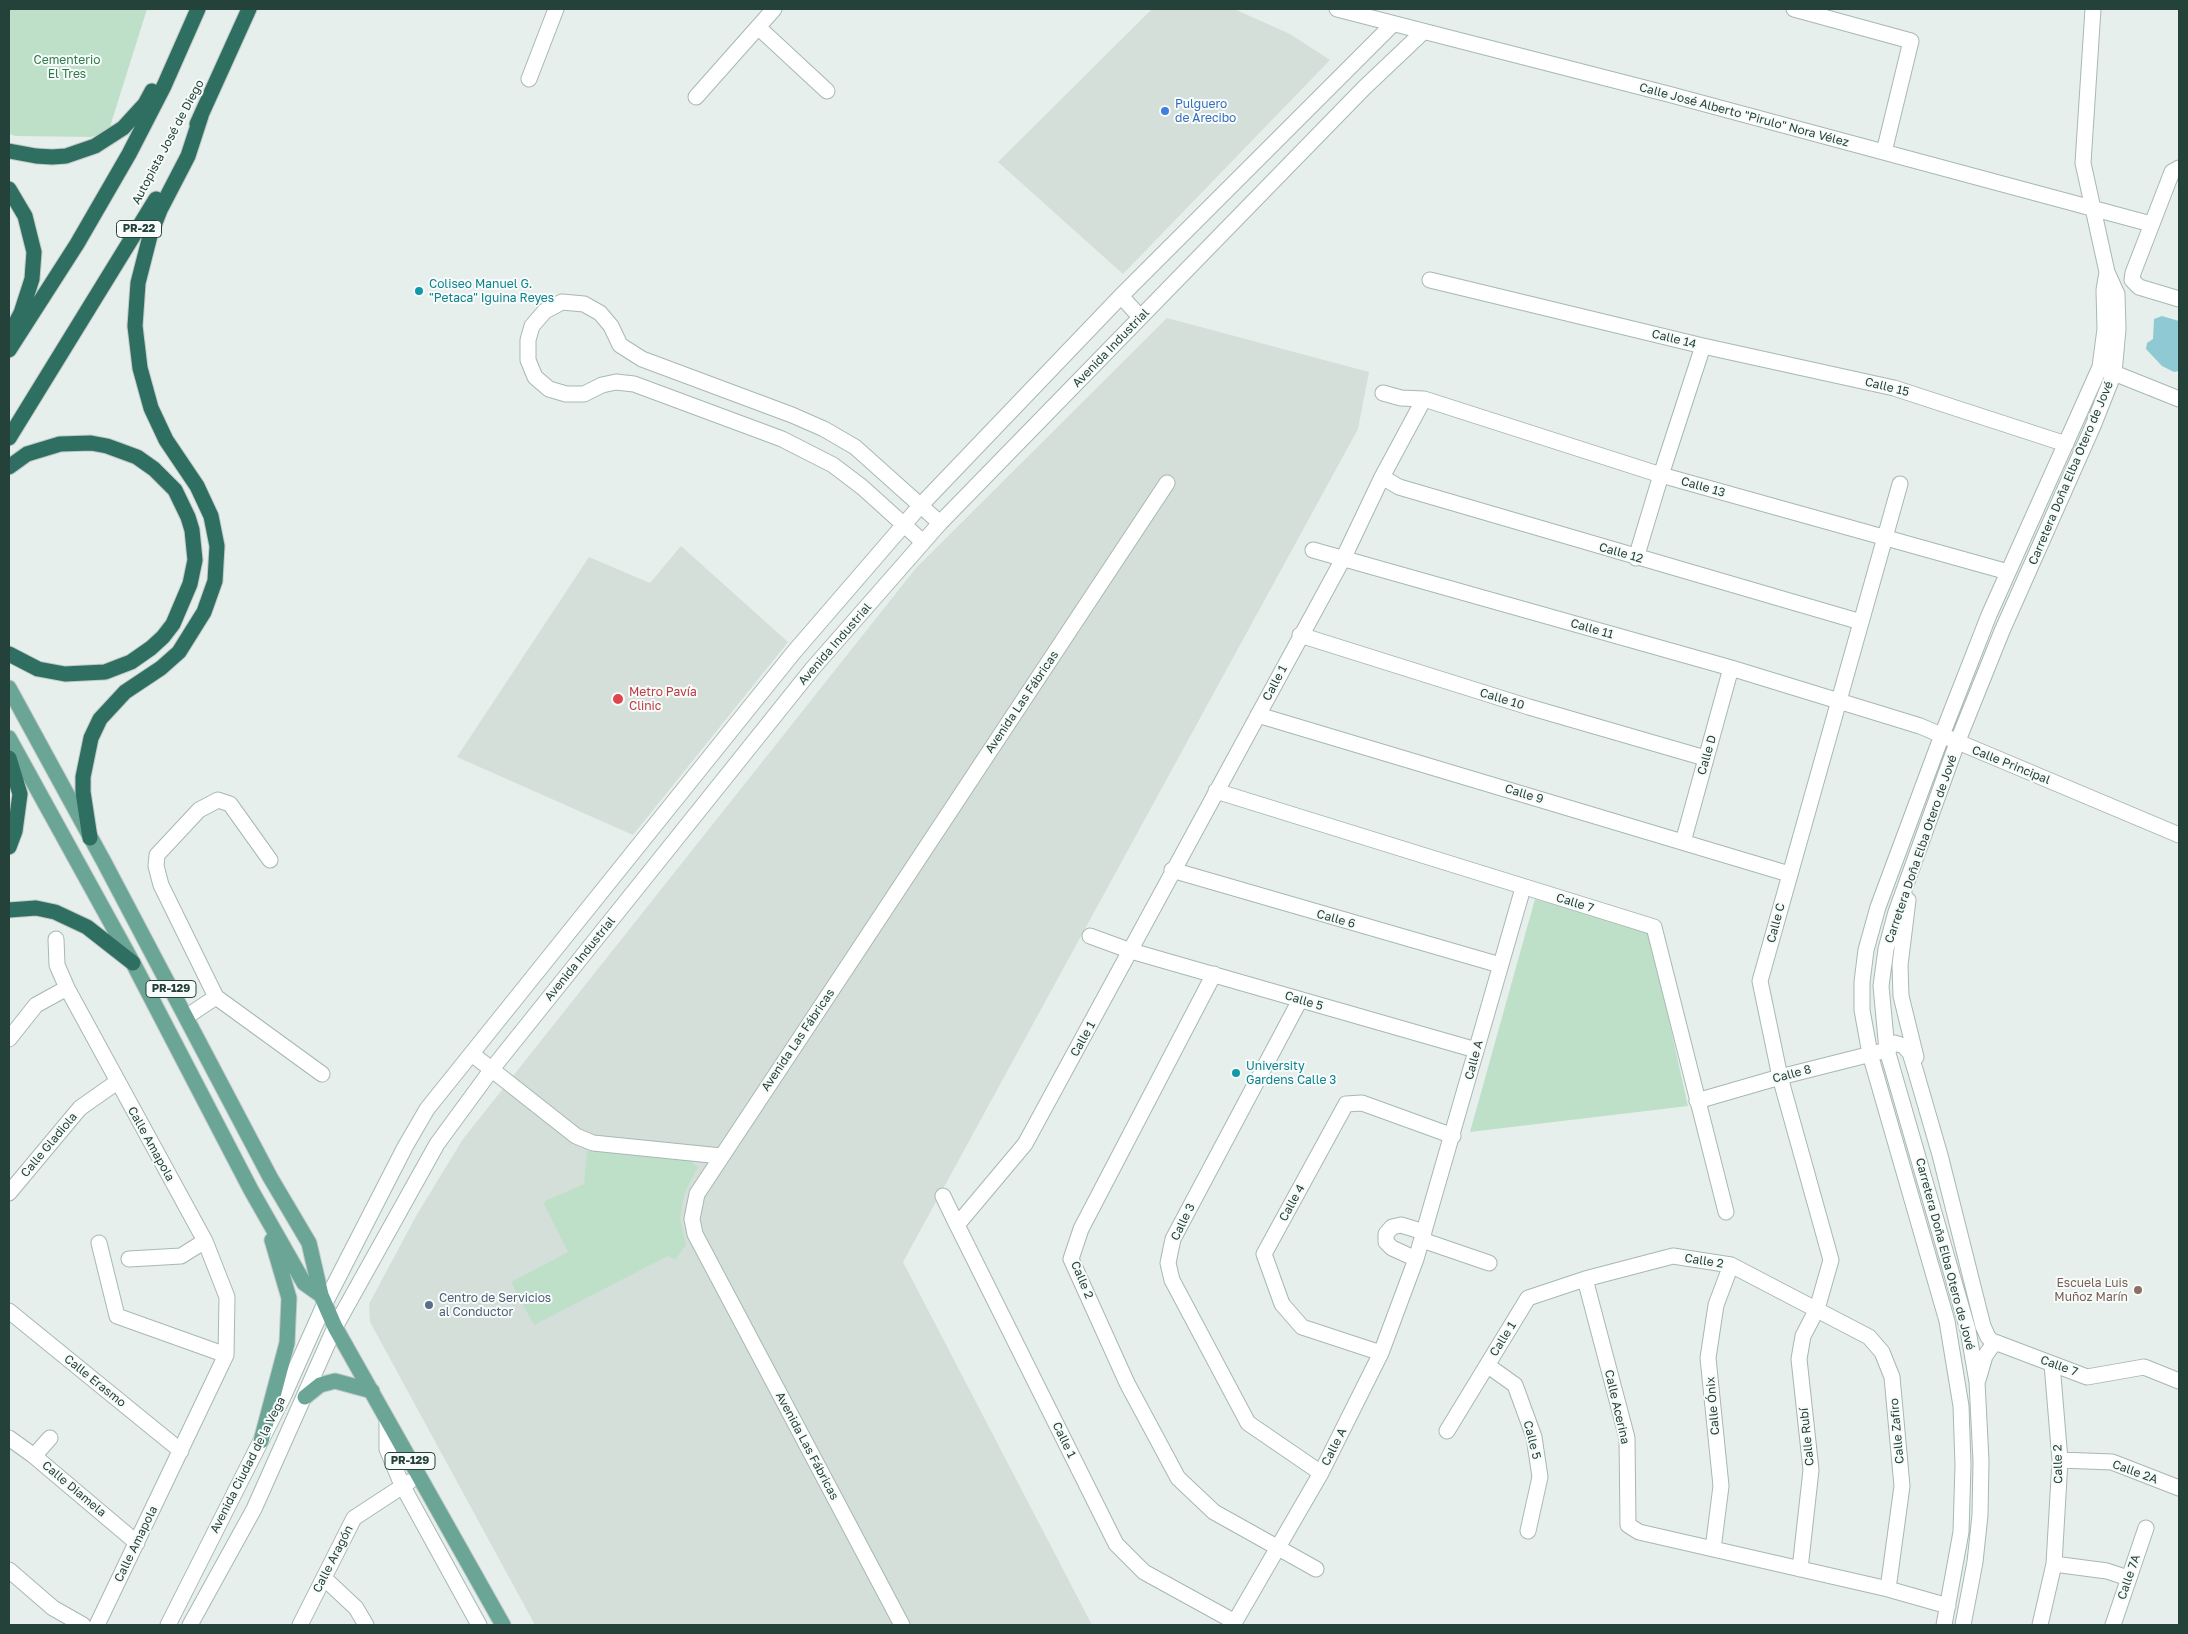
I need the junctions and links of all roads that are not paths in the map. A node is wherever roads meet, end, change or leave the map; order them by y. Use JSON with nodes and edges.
{"nodes":[{"id":1,"x":198,"y":9,"type":"edge"},
{"id":2,"x":249,"y":9,"type":"edge"},
{"id":3,"x":556,"y":9,"type":"edge"},
{"id":4,"x":774,"y":9,"type":"edge"},
{"id":5,"x":1337,"y":9,"type":"edge"},
{"id":6,"x":1794,"y":9,"type":"edge"},
{"id":7,"x":2093,"y":9,"type":"edge"},
{"id":8,"x":1393,"y":24,"type":"junction"},
{"id":9,"x":758,"y":27,"type":"junction"},
{"id":10,"x":188,"y":32,"type":"junction"},
{"id":11,"x":1423,"y":32,"type":"junction"},
{"id":12,"x":1347,"y":70,"type":"junction"},
{"id":13,"x":529,"y":79,"type":"dead end"},
{"id":14,"x":1364,"y":88,"type":"junction"},
{"id":15,"x":827,"y":90,"type":"dead end"},
{"id":16,"x":696,"y":97,"type":"dead end"},
{"id":17,"x":201,"y":116,"type":"junction"},
{"id":18,"x":9,"y":151,"type":"edge"},
{"id":19,"x":1884,"y":152,"type":"junction"},
{"id":20,"x":2178,"y":167,"type":"edge"},
{"id":21,"x":9,"y":189,"type":"edge"},
{"id":22,"x":2095,"y":211,"type":"junction"},
{"id":23,"x":2151,"y":224,"type":"junction"},
{"id":24,"x":1430,"y":280,"type":"dead end"},
{"id":25,"x":1121,"y":296,"type":"junction"},
{"id":26,"x":2179,"y":298,"type":"edge"},
{"id":27,"x":1140,"y":317,"type":"junction"},
{"id":28,"x":9,"y":335,"type":"edge"},
{"id":29,"x":1703,"y":346,"type":"junction"},
{"id":30,"x":9,"y":350,"type":"edge"},
{"id":31,"x":2107,"y":370,"type":"junction"},
{"id":32,"x":1383,"y":393,"type":"dead end"},
{"id":33,"x":1424,"y":399,"type":"junction"},
{"id":34,"x":2179,"y":399,"type":"edge"},
{"id":35,"x":9,"y":438,"type":"edge"},
{"id":36,"x":2066,"y":444,"type":"junction"},
{"id":37,"x":9,"y":467,"type":"edge"},
{"id":38,"x":1661,"y":475,"type":"junction"},
{"id":39,"x":1382,"y":478,"type":"junction"},
{"id":40,"x":1167,"y":483,"type":"dead end"},
{"id":41,"x":1900,"y":484,"type":"dead end"},
{"id":42,"x":920,"y":506,"type":"junction"},
{"id":43,"x":940,"y":523,"type":"junction"},
{"id":44,"x":903,"y":525,"type":"junction"},
{"id":45,"x":1885,"y":539,"type":"junction"},
{"id":46,"x":923,"y":542,"type":"junction"},
{"id":47,"x":1313,"y":550,"type":"dead end"},
{"id":48,"x":1343,"y":558,"type":"junction"},
{"id":49,"x":1636,"y":558,"type":"junction"},
{"id":50,"x":2008,"y":572,"type":"junction"},
{"id":51,"x":1861,"y":622,"type":"junction"},
{"id":52,"x":1300,"y":635,"type":"junction"},
{"id":53,"x":9,"y":654,"type":"edge"},
{"id":54,"x":1731,"y":668,"type":"junction"},
{"id":55,"x":9,"y":688,"type":"edge"},
{"id":56,"x":1840,"y":702,"type":"junction"},
{"id":57,"x":1258,"y":715,"type":"junction"},
{"id":58,"x":1942,"y":735,"type":"junction"},
{"id":59,"x":9,"y":738,"type":"edge"},
{"id":60,"x":1957,"y":743,"type":"junction"},
{"id":61,"x":9,"y":758,"type":"edge"},
{"id":62,"x":1706,"y":758,"type":"junction"},
{"id":63,"x":1216,"y":791,"type":"junction"},
{"id":64,"x":2179,"y":835,"type":"edge"},
{"id":65,"x":90,"y":838,"type":"junction"},
{"id":66,"x":1683,"y":842,"type":"junction"},
{"id":67,"x":9,"y":847,"type":"edge"},
{"id":68,"x":270,"y":860,"type":"dead end"},
{"id":69,"x":1172,"y":870,"type":"junction"},
{"id":70,"x":1789,"y":874,"type":"junction"},
{"id":71,"x":1909,"y":876,"type":"junction"},
{"id":72,"x":1523,"y":888,"type":"junction"},
{"id":73,"x":9,"y":910,"type":"edge"},
{"id":74,"x":1090,"y":936,"type":"dead end"},
{"id":75,"x":56,"y":939,"type":"dead end"},
{"id":76,"x":1132,"y":951,"type":"junction"},
{"id":77,"x":133,"y":963,"type":"junction"},
{"id":78,"x":1500,"y":965,"type":"junction"},
{"id":79,"x":1214,"y":974,"type":"junction"},
{"id":80,"x":67,"y":988,"type":"junction"},
{"id":81,"x":216,"y":997,"type":"junction"},
{"id":82,"x":1300,"y":1000,"type":"junction"},
{"id":83,"x":186,"y":1017,"type":"junction"},
{"id":84,"x":9,"y":1038,"type":"edge"},
{"id":85,"x":1476,"y":1050,"type":"junction"},
{"id":86,"x":1887,"y":1050,"type":"junction"},
{"id":87,"x":472,"y":1054,"type":"junction"},
{"id":88,"x":1870,"y":1054,"type":"junction"},
{"id":89,"x":492,"y":1069,"type":"junction"},
{"id":90,"x":1916,"y":1069,"type":"junction"},
{"id":91,"x":322,"y":1074,"type":"dead end"},
{"id":92,"x":1780,"y":1077,"type":"junction"},
{"id":93,"x":117,"y":1082,"type":"junction"},
{"id":94,"x":1697,"y":1101,"type":"junction"},
{"id":95,"x":1452,"y":1136,"type":"junction"},
{"id":96,"x":721,"y":1156,"type":"junction"},
{"id":97,"x":251,"y":1190,"type":"junction"},
{"id":98,"x":9,"y":1193,"type":"edge"},
{"id":99,"x":943,"y":1196,"type":"dead end"},
{"id":100,"x":1726,"y":1212,"type":"dead end"},
{"id":101,"x":958,"y":1225,"type":"junction"},
{"id":102,"x":1423,"y":1236,"type":"junction"},
{"id":103,"x":205,"y":1242,"type":"junction"},
{"id":104,"x":99,"y":1243,"type":"dead end"},
{"id":105,"x":129,"y":1259,"type":"dead end"},
{"id":106,"x":1416,"y":1259,"type":"junction"},
{"id":107,"x":1489,"y":1263,"type":"dead end"},
{"id":108,"x":1731,"y":1266,"type":"junction"},
{"id":109,"x":1584,"y":1279,"type":"junction"},
{"id":110,"x":323,"y":1299,"type":"junction"},
{"id":111,"x":1817,"y":1309,"type":"junction"},
{"id":112,"x":9,"y":1310,"type":"edge"},
{"id":113,"x":336,"y":1327,"type":"junction"},
{"id":114,"x":1998,"y":1343,"type":"junction"},
{"id":115,"x":1381,"y":1353,"type":"junction"},
{"id":116,"x":226,"y":1354,"type":"junction"},
{"id":117,"x":2052,"y":1364,"type":"junction"},
{"id":118,"x":1487,"y":1365,"type":"junction"},
{"id":119,"x":2179,"y":1381,"type":"edge"},
{"id":120,"x":1977,"y":1382,"type":"junction"},
{"id":121,"x":372,"y":1391,"type":"junction"},
{"id":122,"x":305,"y":1397,"type":"junction"},
{"id":123,"x":387,"y":1420,"type":"junction"},
{"id":124,"x":1448,"y":1431,"type":"dead end"},
{"id":125,"x":9,"y":1438,"type":"edge"},
{"id":126,"x":50,"y":1438,"type":"dead end"},
{"id":127,"x":261,"y":1441,"type":"junction"},
{"id":128,"x":181,"y":1451,"type":"junction"},
{"id":129,"x":34,"y":1456,"type":"junction"},
{"id":130,"x":2060,"y":1460,"type":"junction"},
{"id":131,"x":1321,"y":1473,"type":"junction"},
{"id":132,"x":420,"y":1477,"type":"junction"},
{"id":133,"x":402,"y":1485,"type":"junction"},
{"id":134,"x":2179,"y":1488,"type":"edge"},
{"id":135,"x":2146,"y":1528,"type":"dead end"},
{"id":136,"x":1528,"y":1531,"type":"dead end"},
{"id":137,"x":137,"y":1543,"type":"junction"},
{"id":138,"x":1278,"y":1547,"type":"junction"},
{"id":139,"x":1713,"y":1549,"type":"junction"},
{"id":140,"x":2054,"y":1564,"type":"junction"},
{"id":141,"x":1316,"y":1569,"type":"dead end"},
{"id":142,"x":1800,"y":1569,"type":"junction"},
{"id":143,"x":9,"y":1570,"type":"edge"},
{"id":144,"x":324,"y":1578,"type":"junction"},
{"id":145,"x":2128,"y":1578,"type":"junction"},
{"id":146,"x":1888,"y":1589,"type":"junction"},
{"id":147,"x":1948,"y":1606,"type":"junction"},
{"id":148,"x":1234,"y":1624,"type":"edge"},
{"id":149,"x":83,"y":1625,"type":"edge"},
{"id":150,"x":97,"y":1625,"type":"edge"},
{"id":151,"x":168,"y":1625,"type":"edge"},
{"id":152,"x":190,"y":1625,"type":"edge"},
{"id":153,"x":300,"y":1625,"type":"edge"},
{"id":154,"x":366,"y":1625,"type":"edge"},
{"id":155,"x":480,"y":1625,"type":"edge"},
{"id":156,"x":503,"y":1625,"type":"edge"},
{"id":157,"x":902,"y":1625,"type":"edge"},
{"id":158,"x":1944,"y":1625,"type":"edge"},
{"id":159,"x":1963,"y":1625,"type":"edge"},
{"id":160,"x":2040,"y":1625,"type":"edge"},
{"id":161,"x":2113,"y":1625,"type":"edge"}],
"edges":[{"from":1,"to":10,"type":"highway"},
{"from":2,"to":17,"type":"highway","name":"Autopista José de Diego","number":"PR-22"},
{"from":3,"to":13,"type":"street"},
{"from":4,"to":9,"type":"street"},
{"from":5,"to":8,"type":"street","name":"Calle José Alberto \"Pirulo\" Nora Vélez"},
{"from":6,"to":19,"type":"street"},
{"from":7,"to":22,"type":"street","name":"Carretera Doña Elba Otero de Jové"},
{"from":8,"to":11,"type":"street","name":"Calle José Alberto \"Pirulo\" Nora Vélez"},
{"from":8,"to":12,"type":"street","name":"Avenida Industrial"},
{"from":9,"to":15,"type":"street"},
{"from":9,"to":16,"type":"street"},
{"from":10,"to":18,"type":"highway"},
{"from":10,"to":30,"type":"highway"},
{"from":11,"to":14,"type":"street","name":"Avenida Industrial"},
{"from":11,"to":19,"type":"street","name":"Calle José Alberto \"Pirulo\" Nora Vélez"},
{"from":12,"to":14,"type":"street"},
{"from":12,"to":25,"type":"street","name":"Avenida Industrial"},
{"from":14,"to":27,"type":"street","name":"Avenida Industrial"},
{"from":17,"to":35,"type":"highway","name":"Autopista José de Diego","number":"PR-22"},
{"from":17,"to":65,"type":"highway"},
{"from":19,"to":22,"type":"street","name":"Calle José Alberto \"Pirulo\" Nora Vélez"},
{"from":20,"to":23,"type":"street"},
{"from":21,"to":28,"type":"highway"},
{"from":22,"to":23,"type":"street","name":"Calle José Alberto \"Pirulo\" Nora Vélez"},
{"from":22,"to":31,"type":"street","name":"Carretera Doña Elba Otero de Jové"},
{"from":23,"to":26,"type":"street"},
{"from":24,"to":29,"type":"street","name":"Calle 14"},
{"from":25,"to":27,"type":"street"},
{"from":25,"to":42,"type":"street","name":"Avenida Industrial"},
{"from":27,"to":43,"type":"street","name":"Avenida Industrial"},
{"from":29,"to":36,"type":"street","name":"Calle 15"},
{"from":29,"to":38,"type":"street","name":"Calle 14"},
{"from":31,"to":34,"type":"street"},
{"from":31,"to":36,"type":"street","name":"Carretera Doña Elba Otero de Jové"},
{"from":31,"to":60,"type":"street","name":"Carretera Doña Elba Otero de Jové"},
{"from":32,"to":33,"type":"street","name":"Calle 13"},
{"from":33,"to":38,"type":"street","name":"Calle 13"},
{"from":33,"to":39,"type":"street","name":"Calle 1"},
{"from":36,"to":50,"type":"street","name":"Carretera Doña Elba Otero de Jové"},
{"from":37,"to":53,"type":"highway"},
{"from":38,"to":45,"type":"street","name":"Calle 13"},
{"from":38,"to":49,"type":"street","name":"Calle 14"},
{"from":39,"to":48,"type":"street","name":"Calle 1"},
{"from":39,"to":49,"type":"street","name":"Calle 12"},
{"from":40,"to":96,"type":"street","name":"Avenida Las Fábricas"},
{"from":41,"to":45,"type":"street","name":"Calle C"},
{"from":42,"to":43,"type":"street"},
{"from":42,"to":44,"type":"street","name":"Avenida Industrial"},
{"from":42,"to":44,"type":"street"},
{"from":43,"to":46,"type":"street","name":"Avenida Industrial"},
{"from":44,"to":46,"type":"street"},
{"from":44,"to":87,"type":"street","name":"Avenida Industrial"},
{"from":45,"to":50,"type":"street","name":"Calle 13"},
{"from":45,"to":51,"type":"street","name":"Calle C"},
{"from":46,"to":89,"type":"street","name":"Avenida Industrial"},
{"from":47,"to":48,"type":"street","name":"Calle 11"},
{"from":48,"to":52,"type":"street","name":"Calle 1"},
{"from":48,"to":54,"type":"street","name":"Calle 11"},
{"from":49,"to":51,"type":"street","name":"Calle 12"},
{"from":50,"to":58,"type":"street","name":"Carretera Doña Elba Otero de Jové"},
{"from":51,"to":56,"type":"street","name":"Calle C"},
{"from":52,"to":57,"type":"street","name":"Calle 1"},
{"from":52,"to":62,"type":"street","name":"Calle 10"},
{"from":54,"to":56,"type":"street","name":"Calle 11"},
{"from":54,"to":62,"type":"street","name":"Calle D"},
{"from":55,"to":65,"type":"main road","number":"PR-129"},
{"from":56,"to":58,"type":"street","name":"Calle Principal"},
{"from":56,"to":70,"type":"street","name":"Calle C"},
{"from":57,"to":63,"type":"street","name":"Calle 1"},
{"from":57,"to":66,"type":"street","name":"Calle 9"},
{"from":58,"to":60,"type":"street","name":"Calle Principal"},
{"from":58,"to":88,"type":"street","name":"Carretera Doña Elba Otero de Jové"},
{"from":59,"to":77,"type":"main road","number":"PR-129"},
{"from":60,"to":64,"type":"street","name":"Calle Principal"},
{"from":60,"to":71,"type":"street","name":"Carretera Doña Elba Otero de Jové"},
{"from":61,"to":67,"type":"highway"},
{"from":62,"to":66,"type":"street","name":"Calle D"},
{"from":63,"to":69,"type":"street","name":"Calle 1"},
{"from":63,"to":72,"type":"street","name":"Calle 7"},
{"from":65,"to":83,"type":"main road","number":"PR-129"},
{"from":66,"to":70,"type":"street","name":"Calle 9"},
{"from":68,"to":81,"type":"street"},
{"from":69,"to":76,"type":"street","name":"Calle 1"},
{"from":69,"to":78,"type":"street","name":"Calle 6"},
{"from":70,"to":92,"type":"street","name":"Calle C"},
{"from":71,"to":86,"type":"street","name":"Carretera Doña Elba Otero de Jové"},
{"from":71,"to":90,"type":"street"},
{"from":72,"to":78,"type":"street","name":"Calle A"},
{"from":72,"to":94,"type":"street","name":"Calle 7"},
{"from":73,"to":77,"type":"highway"},
{"from":74,"to":76,"type":"street","name":"Calle 5"},
{"from":75,"to":80,"type":"street","name":"Calle Amapola"},
{"from":76,"to":79,"type":"street","name":"Calle 5"},
{"from":76,"to":101,"type":"street","name":"Calle 1"},
{"from":77,"to":97,"type":"main road","number":"PR-129"},
{"from":78,"to":85,"type":"street","name":"Calle A"},
{"from":79,"to":82,"type":"street","name":"Calle 5"},
{"from":79,"to":138,"type":"street","name":"Calle 2"},
{"from":80,"to":84,"type":"street"},
{"from":80,"to":93,"type":"street","name":"Calle Amapola"},
{"from":81,"to":83,"type":"street"},
{"from":81,"to":91,"type":"street"},
{"from":82,"to":85,"type":"street","name":"Calle 5"},
{"from":82,"to":131,"type":"street","name":"Calle 3"},
{"from":83,"to":110,"type":"main road","number":"PR-129"},
{"from":85,"to":95,"type":"street","name":"Calle A"},
{"from":86,"to":88,"type":"street","name":"Calle 8"},
{"from":86,"to":90,"type":"street","name":"Calle 8"},
{"from":86,"to":120,"type":"street","name":"Carretera Doña Elba Otero de Jové"},
{"from":87,"to":89,"type":"street"},
{"from":87,"to":110,"type":"street","name":"Avenida Industrial"},
{"from":88,"to":92,"type":"street","name":"Calle 8"},
{"from":88,"to":147,"type":"street","name":"Carretera Doña Elba Otero de Jové"},
{"from":89,"to":96,"type":"street"},
{"from":89,"to":113,"type":"street","name":"Avenida Industrial"},
{"from":90,"to":114,"type":"street"},
{"from":92,"to":94,"type":"street","name":"Calle 8"},
{"from":92,"to":111,"type":"street","name":"Calle C"},
{"from":93,"to":98,"type":"street","name":"Calle Gladiola"},
{"from":93,"to":103,"type":"street","name":"Calle Amapola"},
{"from":94,"to":100,"type":"street","name":"Calle 7"},
{"from":95,"to":102,"type":"street","name":"Calle A"},
{"from":95,"to":115,"type":"street","name":"Calle 4"},
{"from":96,"to":157,"type":"street","name":"Avenida Las Fábricas"},
{"from":97,"to":110,"type":"main road","number":"PR-129"},
{"from":97,"to":127,"type":"main road"},
{"from":99,"to":101,"type":"street"},
{"from":101,"to":148,"type":"street","name":"Calle 1"},
{"from":102,"to":106,"type":"street","name":"Calle A"},
{"from":102,"to":106,"type":"street"},
{"from":102,"to":107,"type":"street"},
{"from":103,"to":105,"type":"street"},
{"from":103,"to":116,"type":"street","name":"Calle Amapola"},
{"from":104,"to":116,"type":"street"},
{"from":106,"to":115,"type":"street","name":"Calle A"},
{"from":108,"to":109,"type":"street","name":"Calle 2"},
{"from":108,"to":111,"type":"street","name":"Calle 2"},
{"from":108,"to":139,"type":"street","name":"Calle Ónix"},
{"from":109,"to":118,"type":"street","name":"Calle 1"},
{"from":109,"to":139,"type":"street","name":"Calle Acerina"},
{"from":110,"to":113,"type":"main road","number":"PR-129"},
{"from":110,"to":127,"type":"street","name":"Avenida Ciudad de la Vega"},
{"from":111,"to":142,"type":"street","name":"Calle Rubí"},
{"from":111,"to":146,"type":"street","name":"Calle Zafiro"},
{"from":112,"to":128,"type":"street","name":"Calle Erasmo"},
{"from":113,"to":121,"type":"main road","number":"PR-129"},
{"from":113,"to":122,"type":"street","name":"Avenida Ciudad de la Vega"},
{"from":114,"to":117,"type":"street","name":"Calle 7"},
{"from":114,"to":120,"type":"street"},
{"from":115,"to":131,"type":"street","name":"Calle A"},
{"from":116,"to":128,"type":"street","name":"Calle Amapola"},
{"from":117,"to":119,"type":"street","name":"Calle 7"},
{"from":117,"to":130,"type":"street","name":"Calle 2"},
{"from":118,"to":124,"type":"street","name":"Calle 1"},
{"from":118,"to":136,"type":"street","name":"Calle 5"},
{"from":120,"to":159,"type":"street","name":"Carretera Doña Elba Otero de Jové"},
{"from":121,"to":122,"type":"main road"},
{"from":121,"to":123,"type":"main road","number":"PR-129"},
{"from":122,"to":152,"type":"street","name":"Avenida Ciudad de la Vega"},
{"from":123,"to":132,"type":"main road","number":"PR-129"},
{"from":123,"to":133,"type":"street"},
{"from":125,"to":129,"type":"street","name":"Calle Diamela"},
{"from":126,"to":129,"type":"street"},
{"from":127,"to":151,"type":"street","name":"Avenida Ciudad de la Vega"},
{"from":128,"to":137,"type":"street","name":"Calle Amapola"},
{"from":129,"to":137,"type":"street","name":"Calle Diamela"},
{"from":130,"to":134,"type":"street","name":"Calle 2A"},
{"from":130,"to":140,"type":"street","name":"Calle 2"},
{"from":131,"to":138,"type":"street","name":"Calle A"},
{"from":132,"to":133,"type":"street"},
{"from":132,"to":156,"type":"main road","number":"PR-129"},
{"from":133,"to":144,"type":"street","name":"Calle Aragón"},
{"from":133,"to":155,"type":"street"},
{"from":135,"to":145,"type":"street","name":"Calle 7A"},
{"from":137,"to":150,"type":"street","name":"Calle Amapola"},
{"from":138,"to":141,"type":"street","name":"Calle 2"},
{"from":138,"to":148,"type":"street","name":"Calle A"},
{"from":139,"to":142,"type":"street"},
{"from":140,"to":145,"type":"street"},
{"from":140,"to":160,"type":"street","name":"Calle 2"},
{"from":142,"to":146,"type":"street"},
{"from":143,"to":149,"type":"street"},
{"from":144,"to":153,"type":"street","name":"Calle Aragón"},
{"from":144,"to":154,"type":"street"},
{"from":145,"to":161,"type":"street","name":"Calle 7A"},
{"from":146,"to":147,"type":"street"},
{"from":147,"to":158,"type":"street","name":"Carretera Doña Elba Otero de Jové"}]}
